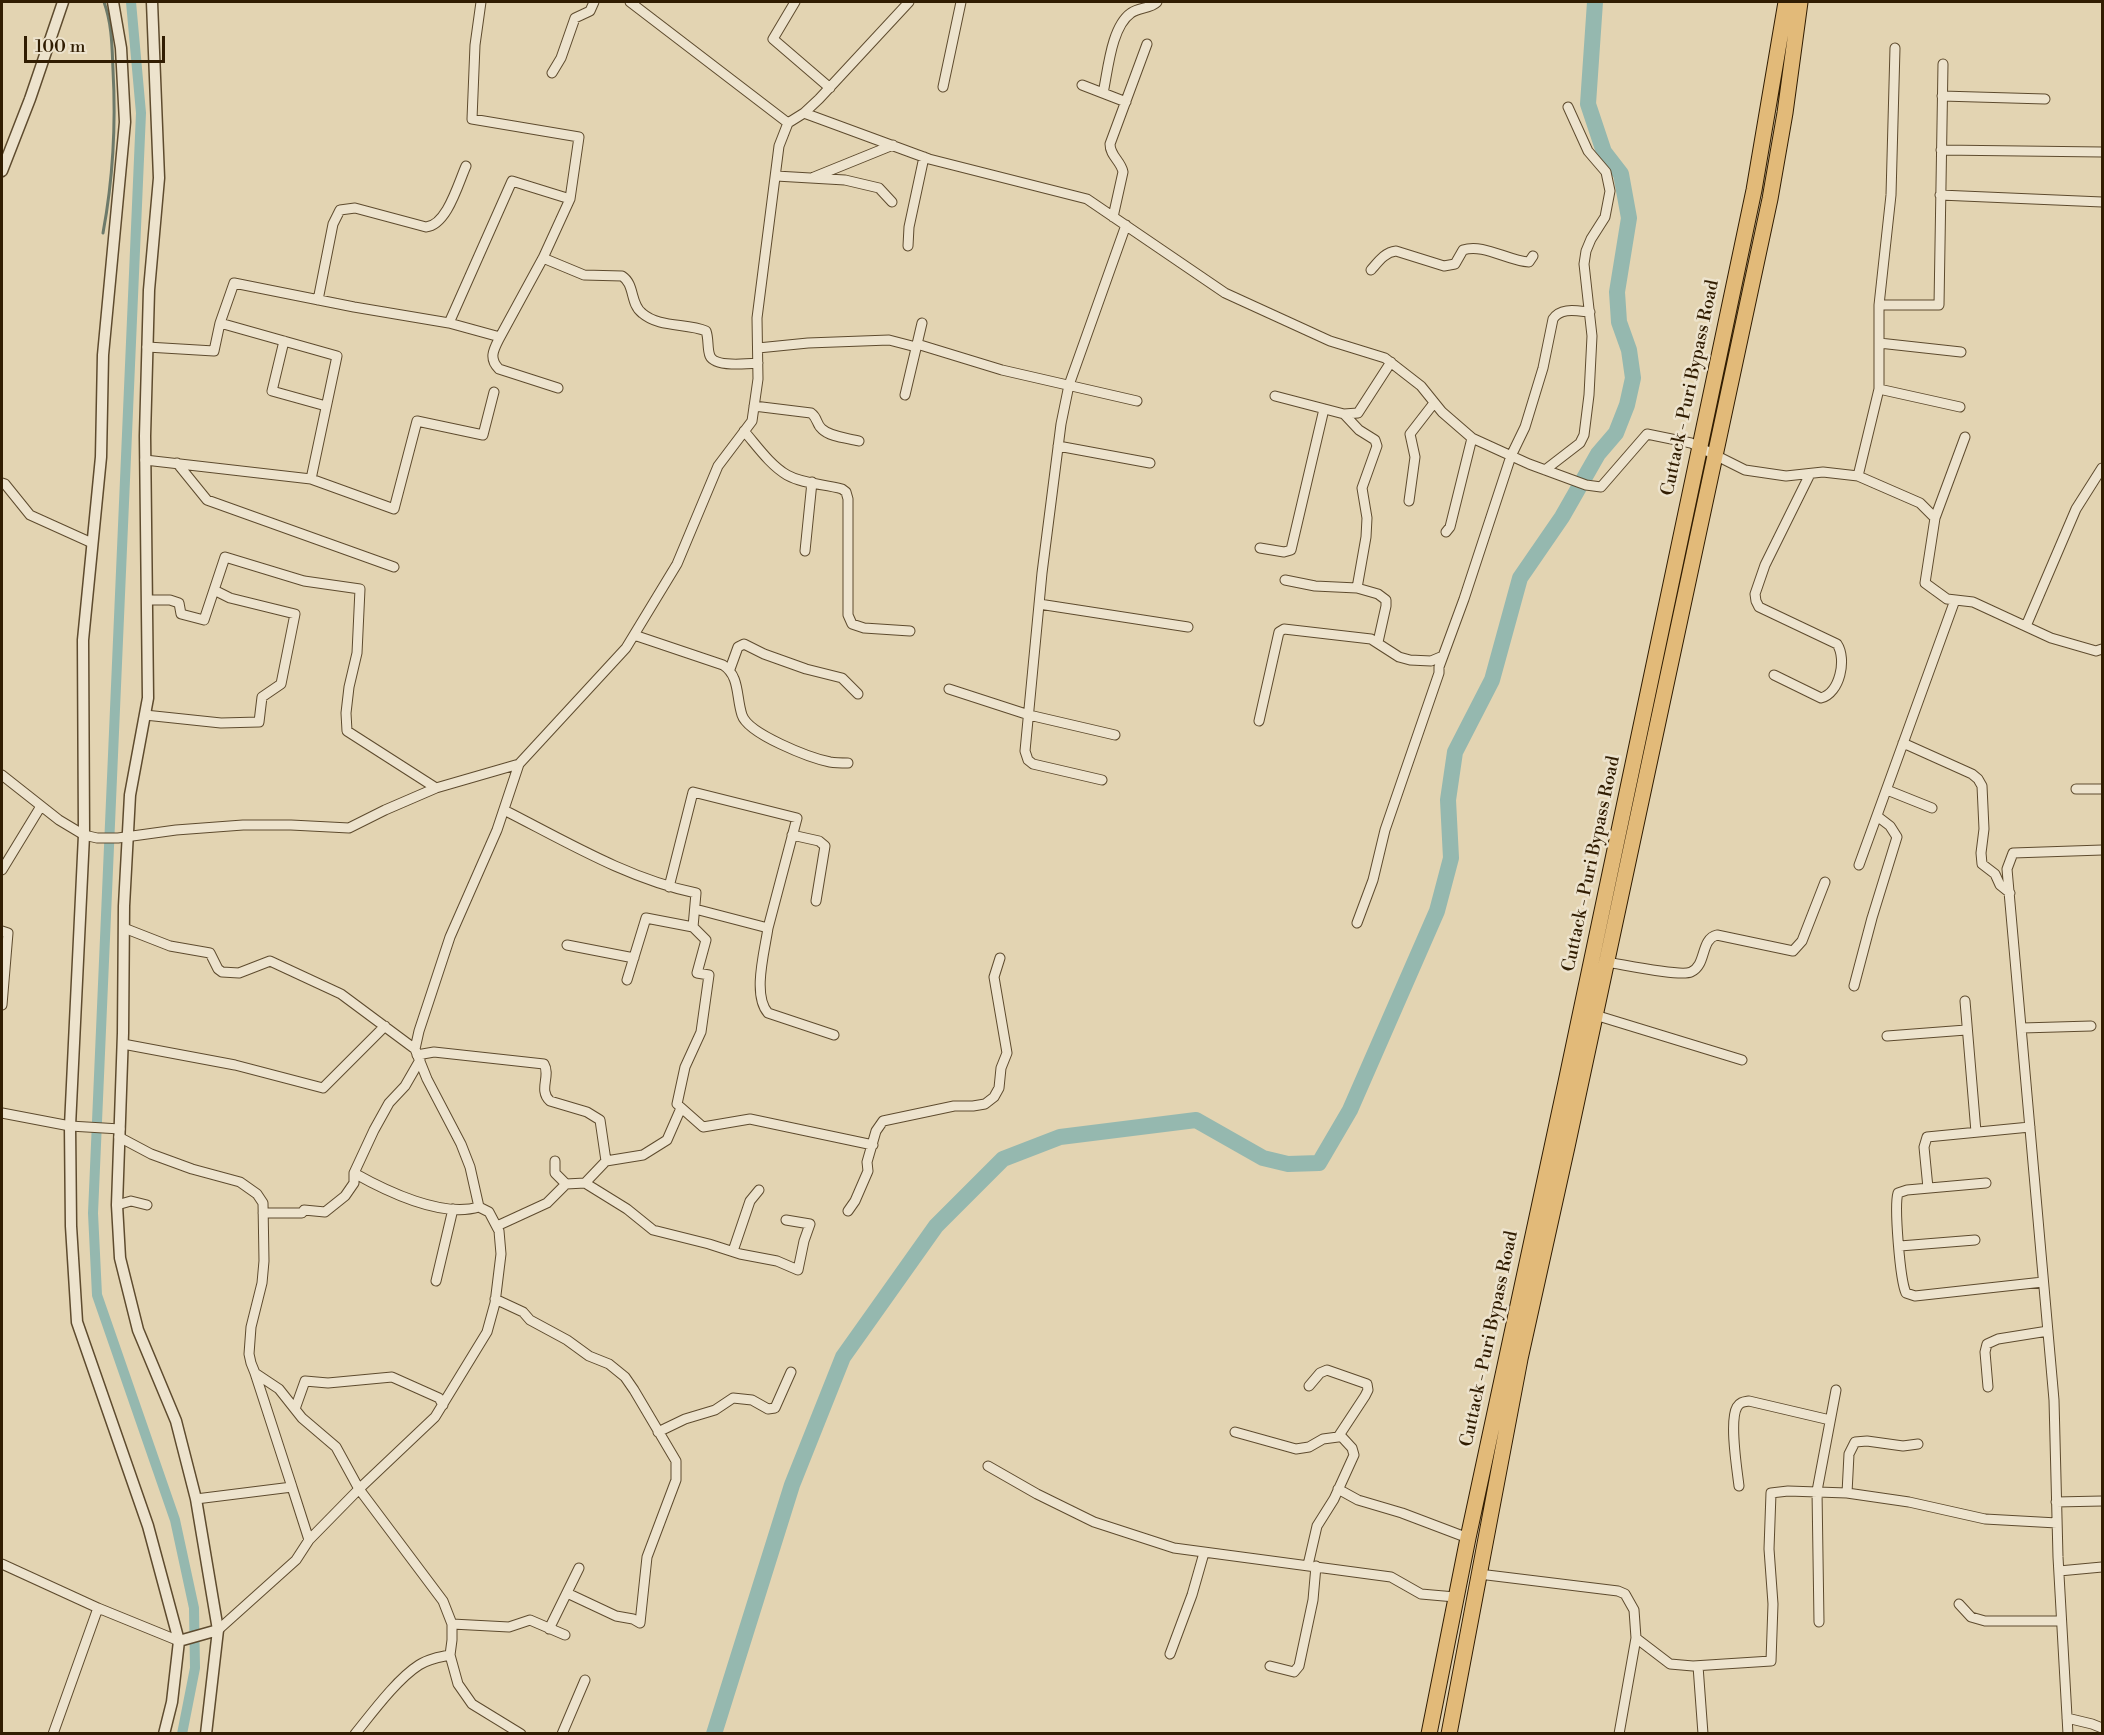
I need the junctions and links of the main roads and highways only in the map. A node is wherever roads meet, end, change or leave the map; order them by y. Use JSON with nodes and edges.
{"nodes":[{"id":1,"x":1786,"y":2,"type":"edge"},
{"id":2,"x":1800,"y":2,"type":"edge"},
{"id":3,"x":1429,"y":1734,"type":"edge"},
{"id":4,"x":1449,"y":1734,"type":"edge"}],
"edges":[{"from":1,"to":3,"type":"highway","name":"Cuttack - Puri Bypass Road"},
{"from":2,"to":4,"type":"highway","name":"Cuttack - Puri Bypass Road"}]}
